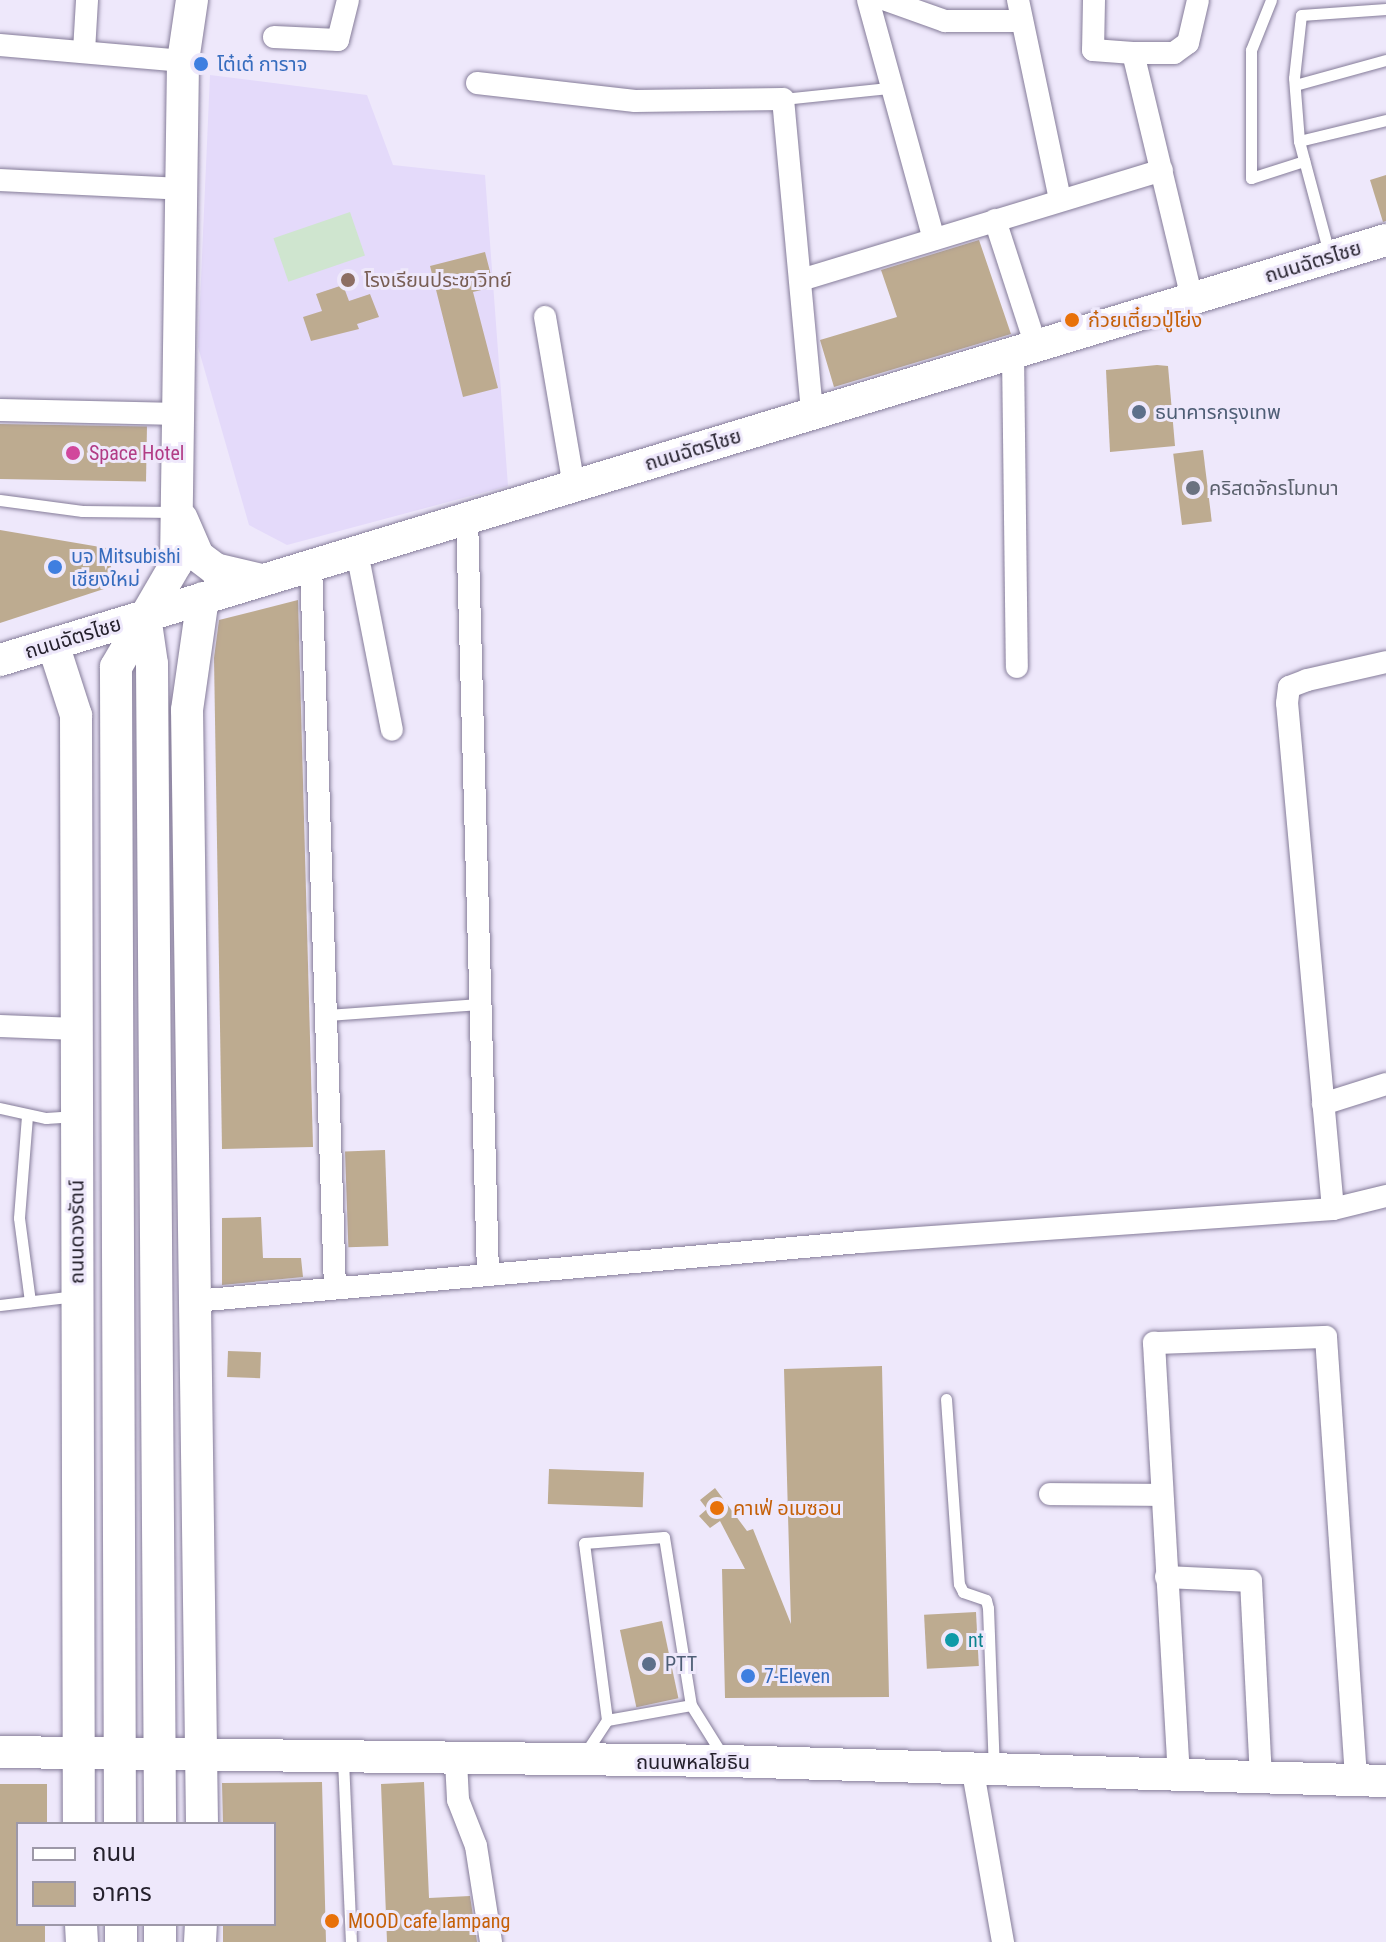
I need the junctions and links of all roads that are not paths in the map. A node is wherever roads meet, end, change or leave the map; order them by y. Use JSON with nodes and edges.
{"nodes":[{"id":1,"x":87,"y":0,"type":"edge"},
{"id":2,"x":192,"y":0,"type":"edge"},
{"id":3,"x":348,"y":0,"type":"edge"},
{"id":4,"x":868,"y":0,"type":"edge"},
{"id":5,"x":886,"y":0,"type":"edge"},
{"id":6,"x":1094,"y":0,"type":"edge"},
{"id":7,"x":1198,"y":0,"type":"edge"},
{"id":8,"x":1271,"y":0,"type":"edge"},
{"id":9,"x":1386,"y":9,"type":"edge"},
{"id":10,"x":1018,"y":10,"type":"edge"},
{"id":11,"x":274,"y":37,"type":"dead end"},
{"id":12,"x":0,"y":45,"type":"edge"},
{"id":13,"x":84,"y":51,"type":"junction"},
{"id":14,"x":1133,"y":53,"type":"junction"},
{"id":15,"x":1386,"y":60,"type":"edge"},
{"id":16,"x":183,"y":61,"type":"junction"},
{"id":17,"x":477,"y":83,"type":"dead end"},
{"id":18,"x":1295,"y":85,"type":"junction"},
{"id":19,"x":888,"y":88,"type":"junction"},
{"id":20,"x":783,"y":99,"type":"junction"},
{"id":21,"x":1386,"y":120,"type":"edge"},
{"id":22,"x":1299,"y":141,"type":"junction"},
{"id":23,"x":1304,"y":161,"type":"junction"},
{"id":24,"x":1162,"y":170,"type":"junction"},
{"id":25,"x":0,"y":180,"type":"edge"},
{"id":26,"x":181,"y":189,"type":"junction"},
{"id":27,"x":1060,"y":199,"type":"junction"},
{"id":28,"x":995,"y":220,"type":"junction"},
{"id":29,"x":934,"y":239,"type":"junction"},
{"id":30,"x":1386,"y":240,"type":"edge"},
{"id":31,"x":1330,"y":255,"type":"junction"},
{"id":32,"x":804,"y":279,"type":"junction"},
{"id":33,"x":1192,"y":299,"type":"junction"},
{"id":34,"x":545,"y":317,"type":"dead end"},
{"id":35,"x":1024,"y":350,"type":"junction"},
{"id":36,"x":0,"y":410,"type":"edge"},
{"id":37,"x":180,"y":414,"type":"junction"},
{"id":38,"x":812,"y":414,"type":"junction"},
{"id":39,"x":574,"y":486,"type":"junction"},
{"id":40,"x":0,"y":500,"type":"edge"},
{"id":41,"x":179,"y":512,"type":"junction"},
{"id":42,"x":467,"y":518,"type":"junction"},
{"id":43,"x":357,"y":552,"type":"junction"},
{"id":44,"x":311,"y":565,"type":"junction"},
{"id":45,"x":262,"y":580,"type":"junction"},
{"id":46,"x":203,"y":598,"type":"junction"},
{"id":47,"x":145,"y":616,"type":"junction"},
{"id":48,"x":53,"y":644,"type":"junction"},
{"id":49,"x":0,"y":660,"type":"edge"},
{"id":50,"x":1386,"y":662,"type":"edge"},
{"id":51,"x":1017,"y":667,"type":"dead end"},
{"id":52,"x":392,"y":730,"type":"dead end"},
{"id":53,"x":481,"y":1004,"type":"junction"},
{"id":54,"x":326,"y":1015,"type":"junction"},
{"id":55,"x":0,"y":1026,"type":"edge"},
{"id":56,"x":77,"y":1029,"type":"junction"},
{"id":57,"x":1386,"y":1084,"type":"edge"},
{"id":58,"x":1323,"y":1104,"type":"junction"},
{"id":59,"x":0,"y":1108,"type":"edge"},
{"id":60,"x":27,"y":1116,"type":"junction"},
{"id":61,"x":77,"y":1116,"type":"junction"},
{"id":62,"x":77,"y":1193,"type":"junction"},
{"id":63,"x":118,"y":1193,"type":"junction"},
{"id":64,"x":154,"y":1194,"type":"junction"},
{"id":65,"x":192,"y":1194,"type":"junction"},
{"id":66,"x":1386,"y":1196,"type":"edge"},
{"id":67,"x":1333,"y":1209,"type":"junction"},
{"id":68,"x":488,"y":1274,"type":"junction"},
{"id":69,"x":335,"y":1287,"type":"junction"},
{"id":70,"x":77,"y":1296,"type":"junction"},
{"id":71,"x":30,"y":1301,"type":"junction"},
{"id":72,"x":195,"y":1301,"type":"junction"},
{"id":73,"x":0,"y":1305,"type":"edge"},
{"id":74,"x":946,"y":1399,"type":"dead end"},
{"id":75,"x":1050,"y":1494,"type":"dead end"},
{"id":76,"x":1162,"y":1495,"type":"junction"},
{"id":77,"x":1166,"y":1577,"type":"junction"},
{"id":78,"x":691,"y":1705,"type":"junction"},
{"id":79,"x":607,"y":1720,"type":"junction"},
{"id":80,"x":0,"y":1752,"type":"edge"},
{"id":81,"x":78,"y":1753,"type":"junction"},
{"id":82,"x":120,"y":1754,"type":"junction"},
{"id":83,"x":160,"y":1754,"type":"junction"},
{"id":84,"x":203,"y":1755,"type":"junction"},
{"id":85,"x":343,"y":1759,"type":"junction"},
{"id":86,"x":456,"y":1761,"type":"junction"},
{"id":87,"x":727,"y":1761,"type":"junction"},
{"id":88,"x":579,"y":1762,"type":"junction"},
{"id":89,"x":983,"y":1773,"type":"junction"},
{"id":90,"x":1179,"y":1777,"type":"junction"},
{"id":91,"x":1261,"y":1778,"type":"junction"},
{"id":92,"x":1371,"y":1781,"type":"edge"},
{"id":93,"x":79,"y":1822,"type":"edge"},
{"id":94,"x":120,"y":1822,"type":"edge"},
{"id":95,"x":160,"y":1822,"type":"edge"},
{"id":96,"x":202,"y":1822,"type":"edge"},
{"id":97,"x":351,"y":1942,"type":"edge"},
{"id":98,"x":491,"y":1942,"type":"edge"},
{"id":99,"x":1003,"y":1942,"type":"edge"}],
"edges":[{"from":1,"to":13,"type":"street"},
{"from":2,"to":16,"type":"main road"},
{"from":3,"to":11,"type":"street"},
{"from":4,"to":19,"type":"street"},
{"from":5,"to":10,"type":"street"},
{"from":6,"to":14,"type":"street"},
{"from":7,"to":14,"type":"street"},
{"from":8,"to":23,"type":"lane"},
{"from":9,"to":18,"type":"lane"},
{"from":10,"to":27,"type":"street"},
{"from":12,"to":13,"type":"street"},
{"from":13,"to":16,"type":"street"},
{"from":14,"to":24,"type":"street"},
{"from":15,"to":18,"type":"lane"},
{"from":16,"to":26,"type":"main road"},
{"from":17,"to":20,"type":"street"},
{"from":18,"to":22,"type":"lane"},
{"from":19,"to":20,"type":"lane"},
{"from":19,"to":29,"type":"street"},
{"from":20,"to":32,"type":"street"},
{"from":21,"to":22,"type":"lane"},
{"from":22,"to":23,"type":"lane"},
{"from":23,"to":31,"type":"lane"},
{"from":24,"to":27,"type":"street"},
{"from":24,"to":33,"type":"street"},
{"from":25,"to":26,"type":"street"},
{"from":26,"to":37,"type":"main road"},
{"from":27,"to":28,"type":"street"},
{"from":28,"to":29,"type":"street"},
{"from":28,"to":35,"type":"street"},
{"from":29,"to":32,"type":"street"},
{"from":30,"to":31,"type":"main road","name":"ถนนฉัตรไชย"},
{"from":31,"to":33,"type":"main road","name":"ถนนฉัตรไชย"},
{"from":32,"to":38,"type":"street"},
{"from":33,"to":35,"type":"main road","name":"ถนนฉัตรไชย"},
{"from":34,"to":39,"type":"street"},
{"from":35,"to":38,"type":"main road","name":"ถนนฉัตรไชย"},
{"from":35,"to":51,"type":"street"},
{"from":36,"to":37,"type":"street"},
{"from":37,"to":41,"type":"main road"},
{"from":38,"to":39,"type":"main road","name":"ถนนฉัตรไชย"},
{"from":39,"to":42,"type":"main road","name":"ถนนฉัตรไชย"},
{"from":40,"to":41,"type":"lane"},
{"from":41,"to":45,"type":"main road"},
{"from":41,"to":47,"type":"main road"},
{"from":42,"to":43,"type":"main road","name":"ถนนฉัตรไชย"},
{"from":42,"to":53,"type":"street"},
{"from":43,"to":44,"type":"main road","name":"ถนนฉัตรไชย"},
{"from":43,"to":52,"type":"street"},
{"from":44,"to":45,"type":"main road","name":"ถนนฉัตรไชย"},
{"from":44,"to":54,"type":"street"},
{"from":45,"to":46,"type":"main road","name":"ถนนฉัตรไชย"},
{"from":46,"to":47,"type":"main road","name":"ถนนฉัตรไชย"},
{"from":46,"to":65,"type":"main road"},
{"from":47,"to":48,"type":"main road","name":"ถนนฉัตรไชย"},
{"from":47,"to":63,"type":"main road"},
{"from":47,"to":64,"type":"main road"},
{"from":48,"to":49,"type":"main road","name":"ถนนฉัตรไชย"},
{"from":48,"to":56,"type":"main road","name":"ถนนดวงรัตน์"},
{"from":50,"to":58,"type":"street"},
{"from":53,"to":54,"type":"lane"},
{"from":53,"to":68,"type":"street"},
{"from":54,"to":69,"type":"street"},
{"from":55,"to":56,"type":"street"},
{"from":56,"to":61,"type":"main road","name":"ถนนดวงรัตน์"},
{"from":57,"to":58,"type":"street"},
{"from":58,"to":67,"type":"street"},
{"from":59,"to":60,"type":"lane"},
{"from":60,"to":61,"type":"lane"},
{"from":60,"to":71,"type":"lane"},
{"from":61,"to":62,"type":"main road","name":"ถนนดวงรัตน์"},
{"from":62,"to":63,"type":"main road"},
{"from":62,"to":70,"type":"main road","name":"ถนนดวงรัตน์"},
{"from":63,"to":64,"type":"main road"},
{"from":63,"to":82,"type":"main road"},
{"from":64,"to":65,"type":"main road"},
{"from":64,"to":83,"type":"main road"},
{"from":65,"to":72,"type":"main road"},
{"from":66,"to":67,"type":"street"},
{"from":67,"to":68,"type":"street"},
{"from":68,"to":69,"type":"street"},
{"from":69,"to":72,"type":"street"},
{"from":70,"to":71,"type":"lane"},
{"from":70,"to":81,"type":"main road","name":"ถนนดวงรัตน์"},
{"from":71,"to":73,"type":"lane"},
{"from":72,"to":84,"type":"main road"},
{"from":74,"to":89,"type":"lane"},
{"from":75,"to":76,"type":"street"},
{"from":76,"to":77,"type":"street"},
{"from":76,"to":92,"type":"street"},
{"from":77,"to":90,"type":"street"},
{"from":77,"to":91,"type":"street"},
{"from":78,"to":79,"type":"lane"},
{"from":78,"to":79,"type":"lane"},
{"from":78,"to":87,"type":"lane"},
{"from":79,"to":88,"type":"lane"},
{"from":80,"to":81,"type":"main road","name":"ถนนพหลโยธิน"},
{"from":81,"to":82,"type":"main road","name":"ถนนพหลโยธิน"},
{"from":81,"to":93,"type":"main road","name":"ถนนดวงรัตน์"},
{"from":82,"to":83,"type":"main road","name":"ถนนพหลโยธิน"},
{"from":82,"to":94,"type":"main road"},
{"from":83,"to":84,"type":"main road","name":"ถนนพหลโยธิน"},
{"from":83,"to":95,"type":"main road"},
{"from":84,"to":85,"type":"main road","name":"ถนนพหลโยธิน"},
{"from":84,"to":96,"type":"main road"},
{"from":85,"to":86,"type":"main road","name":"ถนนพหลโยธิน"},
{"from":85,"to":97,"type":"lane"},
{"from":86,"to":88,"type":"main road","name":"ถนนพหลโยธิน"},
{"from":86,"to":98,"type":"street"},
{"from":87,"to":88,"type":"main road","name":"ถนนพหลโยธิน"},
{"from":87,"to":89,"type":"main road","name":"ถนนพหลโยธิน"},
{"from":89,"to":90,"type":"main road","name":"ถนนพหลโยธิน"},
{"from":89,"to":99,"type":"street"},
{"from":90,"to":91,"type":"main road","name":"ถนนพหลโยธิน"},
{"from":91,"to":92,"type":"main road","name":"ถนนพหลโยธิน"}]}
